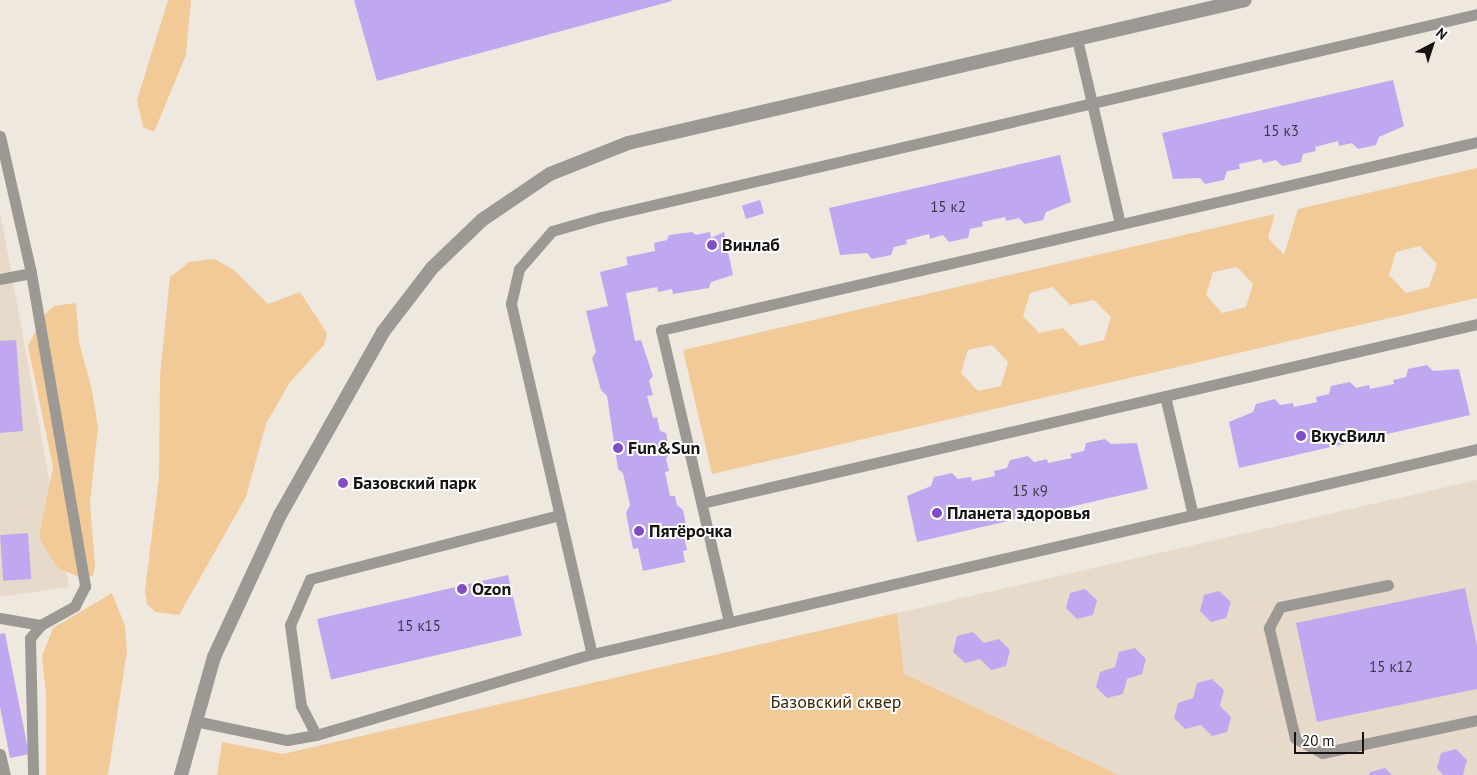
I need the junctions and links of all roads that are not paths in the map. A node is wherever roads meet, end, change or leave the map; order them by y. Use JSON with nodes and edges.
{"nodes":[{"id":1,"x":1246,"y":0,"type":"edge"},
{"id":2,"x":1477,"y":14,"type":"edge"},
{"id":3,"x":1077,"y":39,"type":"junction"},
{"id":4,"x":1092,"y":103,"type":"junction"},
{"id":5,"x":0,"y":136,"type":"edge"},
{"id":6,"x":1477,"y":142,"type":"edge"},
{"id":7,"x":1120,"y":224,"type":"junction"},
{"id":8,"x":31,"y":273,"type":"junction"},
{"id":9,"x":0,"y":279,"type":"edge"},
{"id":10,"x":1477,"y":324,"type":"edge"},
{"id":11,"x":1165,"y":396,"type":"junction"},
{"id":12,"x":1477,"y":449,"type":"edge"},
{"id":13,"x":702,"y":503,"type":"junction"},
{"id":14,"x":560,"y":515,"type":"junction"},
{"id":15,"x":1193,"y":515,"type":"junction"},
{"id":16,"x":1388,"y":585,"type":"dead end"},
{"id":17,"x":0,"y":618,"type":"edge"},
{"id":18,"x":729,"y":622,"type":"junction"},
{"id":19,"x":41,"y":625,"type":"junction"},
{"id":20,"x":592,"y":654,"type":"junction"},
{"id":21,"x":1477,"y":720,"type":"edge"},
{"id":22,"x":195,"y":721,"type":"junction"},
{"id":23,"x":316,"y":735,"type":"junction"},
{"id":24,"x":0,"y":754,"type":"edge"},
{"id":25,"x":6,"y":775,"type":"edge"},
{"id":26,"x":33,"y":775,"type":"edge"},
{"id":27,"x":181,"y":775,"type":"edge"}],
"edges":[{"from":1,"to":3,"type":"street"},
{"from":2,"to":4,"type":"lane"},
{"from":3,"to":4,"type":"lane"},
{"from":3,"to":22,"type":"street"},
{"from":4,"to":7,"type":"lane"},
{"from":4,"to":14,"type":"lane"},
{"from":5,"to":8,"type":"lane"},
{"from":6,"to":7,"type":"lane"},
{"from":7,"to":13,"type":"lane"},
{"from":8,"to":9,"type":"lane"},
{"from":8,"to":19,"type":"lane"},
{"from":10,"to":11,"type":"lane"},
{"from":11,"to":13,"type":"lane"},
{"from":11,"to":15,"type":"lane"},
{"from":12,"to":15,"type":"lane"},
{"from":13,"to":18,"type":"lane"},
{"from":14,"to":20,"type":"lane"},
{"from":14,"to":23,"type":"lane"},
{"from":15,"to":18,"type":"lane"},
{"from":16,"to":21,"type":"lane"},
{"from":17,"to":19,"type":"lane"},
{"from":18,"to":20,"type":"lane"},
{"from":19,"to":26,"type":"lane"},
{"from":20,"to":23,"type":"lane"},
{"from":22,"to":23,"type":"lane"},
{"from":22,"to":27,"type":"street"},
{"from":24,"to":25,"type":"lane"}]}
